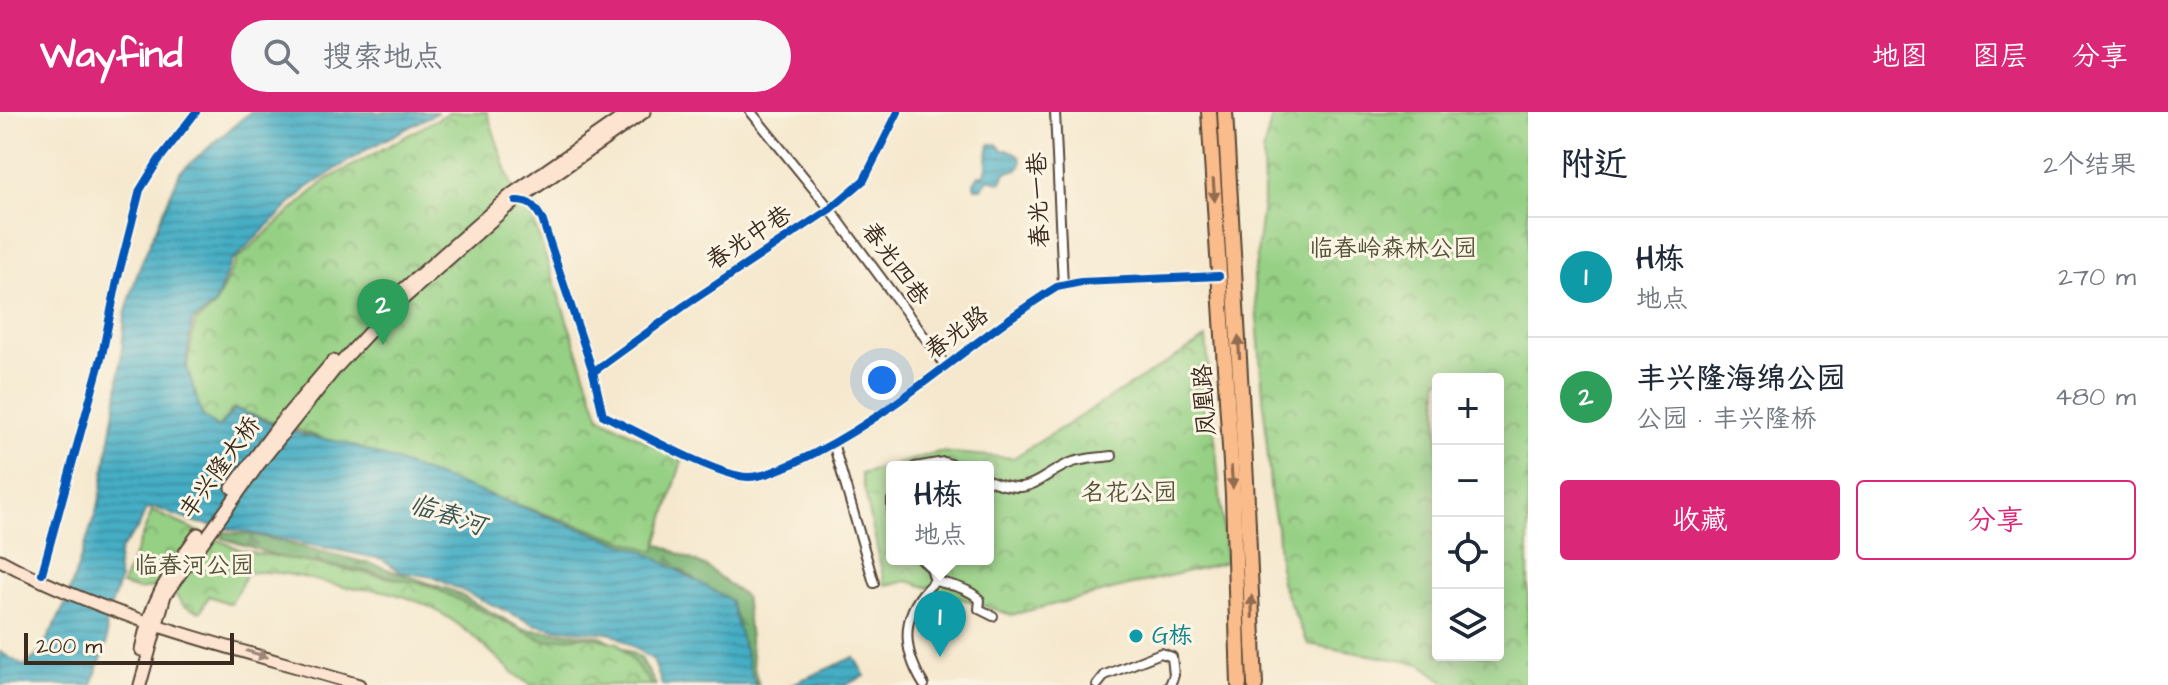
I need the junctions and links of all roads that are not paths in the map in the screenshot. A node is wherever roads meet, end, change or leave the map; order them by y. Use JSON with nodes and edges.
{"nodes":[{"id":1,"x":196,"y":112,"type":"edge"},
{"id":2,"x":630,"y":112,"type":"edge"},
{"id":3,"x":644,"y":112,"type":"edge"},
{"id":4,"x":751,"y":112,"type":"edge"},
{"id":5,"x":898,"y":112,"type":"edge"},
{"id":6,"x":1055,"y":112,"type":"edge"},
{"id":7,"x":1209,"y":112,"type":"edge"},
{"id":8,"x":1225,"y":112,"type":"edge"},
{"id":9,"x":508,"y":204,"type":"junction"},
{"id":10,"x":830,"y":209,"type":"junction"},
{"id":11,"x":1219,"y":276,"type":"junction"},
{"id":12,"x":1063,"y":286,"type":"junction"},
{"id":13,"x":946,"y":366,"type":"junction"},
{"id":14,"x":593,"y":372,"type":"junction"},
{"id":15,"x":833,"y":443,"type":"junction"},
{"id":16,"x":1112,"y":456,"type":"dead end"},
{"id":17,"x":994,"y":482,"type":"edge"},
{"id":18,"x":0,"y":551,"type":"edge"},
{"id":19,"x":0,"y":560,"type":"edge"},
{"id":20,"x":928,"y":565,"type":"edge"},
{"id":21,"x":47,"y":578,"type":"junction"},
{"id":22,"x":935,"y":581,"type":"junction"},
{"id":23,"x":874,"y":583,"type":"dead end"},
{"id":24,"x":993,"y":616,"type":"dead end"},
{"id":25,"x":150,"y":619,"type":"junction"},
{"id":26,"x":1246,"y":662,"type":"junction"},
{"id":27,"x":133,"y":685,"type":"edge"},
{"id":28,"x":140,"y":685,"type":"edge"},
{"id":29,"x":359,"y":685,"type":"edge"},
{"id":30,"x":924,"y":685,"type":"edge"},
{"id":31,"x":1097,"y":685,"type":"edge"},
{"id":32,"x":1170,"y":685,"type":"edge"},
{"id":33,"x":1239,"y":685,"type":"edge"},
{"id":34,"x":1255,"y":685,"type":"edge"}],
"edges":[{"from":1,"to":21,"type":"street"},
{"from":2,"to":9,"type":"main road"},
{"from":3,"to":9,"type":"main road"},
{"from":4,"to":10,"type":"street","name":"春光四巷"},
{"from":5,"to":10,"type":"street","name":"春光中巷"},
{"from":6,"to":12,"type":"street","name":"春光一巷"},
{"from":7,"to":11,"type":"highway","name":"凤凰路","one_way":true},
{"from":26,"to":8,"type":"highway","name":"凤凰路","one_way":true},
{"from":9,"to":14,"type":"street"},
{"from":9,"to":25,"type":"main road","name":"丰兴隆大桥"},
{"from":10,"to":13,"type":"street","name":"春光四巷"},
{"from":10,"to":14,"type":"street","name":"春光中巷"},
{"from":11,"to":12,"type":"street","name":"春光路"},
{"from":11,"to":26,"type":"highway","name":"凤凰路","one_way":true},
{"from":12,"to":13,"type":"street","name":"春光路"},
{"from":13,"to":15,"type":"street","name":"春光路"},
{"from":14,"to":15,"type":"street","name":"春光路"},
{"from":15,"to":23,"type":"street"},
{"from":16,"to":17,"type":"street"},
{"from":18,"to":21,"type":"main road"},
{"from":19,"to":21,"type":"main road"},
{"from":20,"to":22,"type":"street"},
{"from":21,"to":25,"type":"main road"},
{"from":22,"to":24,"type":"street"},
{"from":22,"to":30,"type":"street"},
{"from":25,"to":27,"type":"main road"},
{"from":25,"to":28,"type":"main road"},
{"from":25,"to":29,"type":"main road","one_way":true},
{"from":26,"to":33,"type":"highway","name":"凤凰路"},
{"from":26,"to":34,"type":"highway","name":"凤凰路"},
{"from":31,"to":32,"type":"street"}]}
